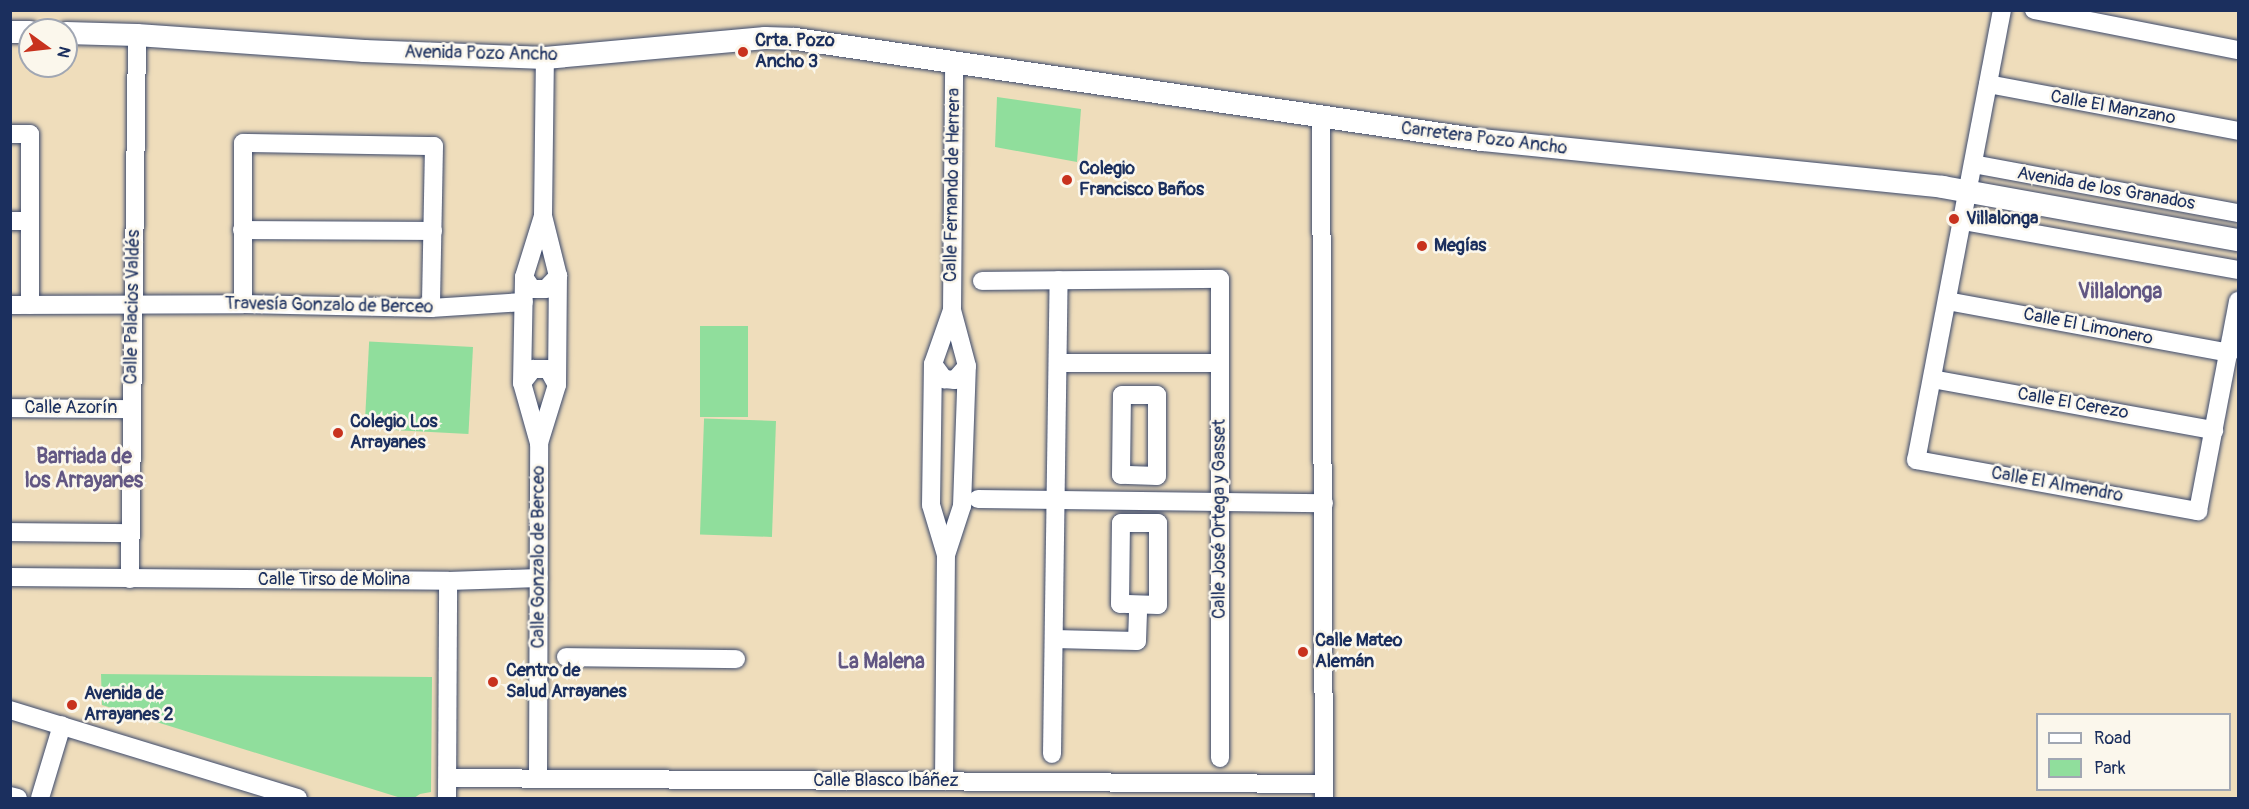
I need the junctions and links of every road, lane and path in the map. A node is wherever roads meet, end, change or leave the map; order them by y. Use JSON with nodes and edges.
{"nodes":[{"id":1,"x":2002,"y":10,"type":"edge"},
{"id":2,"x":2034,"y":10,"type":"edge"},
{"id":3,"x":78,"y":33,"type":"edge"},
{"id":4,"x":137,"y":35,"type":"junction"},
{"id":5,"x":2238,"y":50,"type":"edge"},
{"id":6,"x":545,"y":58,"type":"junction"},
{"id":7,"x":954,"y":61,"type":"junction"},
{"id":8,"x":1001,"y":68,"type":"joint"},
{"id":9,"x":1988,"y":84,"type":"junction"},
{"id":10,"x":1321,"y":118,"type":"junction"},
{"id":11,"x":2238,"y":131,"type":"edge"},
{"id":12,"x":10,"y":134,"type":"edge"},
{"id":13,"x":1973,"y":164,"type":"junction"},
{"id":14,"x":1968,"y":191,"type":"junction"},
{"id":15,"x":2238,"y":213,"type":"edge"},
{"id":16,"x":543,"y":216,"type":"junction"},
{"id":17,"x":10,"y":221,"type":"edge"},
{"id":18,"x":30,"y":221,"type":"junction"},
{"id":19,"x":1963,"y":221,"type":"junction"},
{"id":20,"x":242,"y":230,"type":"junction"},
{"id":21,"x":433,"y":231,"type":"junction"},
{"id":22,"x":2238,"y":240,"type":"edge"},
{"id":23,"x":2238,"y":270,"type":"edge"},
{"id":24,"x":558,"y":276,"type":"junction"},
{"id":25,"x":524,"y":277,"type":"junction"},
{"id":26,"x":1059,"y":280,"type":"junction"},
{"id":27,"x":982,"y":281,"type":"dead end"},
{"id":28,"x":1947,"y":301,"type":"junction"},
{"id":29,"x":2238,"y":301,"type":"edge"},
{"id":30,"x":524,"y":302,"type":"junction"},
{"id":31,"x":243,"y":304,"type":"junction"},
{"id":32,"x":10,"y":305,"type":"edge"},
{"id":33,"x":30,"y":305,"type":"junction"},
{"id":34,"x":133,"y":305,"type":"junction"},
{"id":35,"x":431,"y":308,"type":"junction"},
{"id":36,"x":952,"y":310,"type":"junction"},
{"id":37,"x":2229,"y":353,"type":"junction"},
{"id":38,"x":1058,"y":363,"type":"junction"},
{"id":39,"x":1137,"y":363,"type":"junction"},
{"id":40,"x":1220,"y":363,"type":"junction"},
{"id":41,"x":933,"y":364,"type":"junction"},
{"id":42,"x":967,"y":366,"type":"junction"},
{"id":43,"x":1932,"y":379,"type":"junction"},
{"id":44,"x":522,"y":383,"type":"junction"},
{"id":45,"x":557,"y":384,"type":"junction"},
{"id":46,"x":1137,"y":395,"type":"junction"},
{"id":47,"x":10,"y":408,"type":"edge"},
{"id":48,"x":132,"y":409,"type":"junction"},
{"id":49,"x":2214,"y":430,"type":"junction"},
{"id":50,"x":540,"y":443,"type":"junction"},
{"id":51,"x":1137,"y":476,"type":"junction"},
{"id":52,"x":1056,"y":500,"type":"junction"},
{"id":53,"x":1137,"y":501,"type":"junction"},
{"id":54,"x":1220,"y":502,"type":"junction"},
{"id":55,"x":970,"y":503,"type":"junction"},
{"id":56,"x":1323,"y":503,"type":"junction"},
{"id":57,"x":931,"y":505,"type":"junction"},
{"id":58,"x":1137,"y":523,"type":"junction"},
{"id":59,"x":10,"y":531,"type":"edge"},
{"id":60,"x":130,"y":533,"type":"junction"},
{"id":61,"x":946,"y":555,"type":"junction"},
{"id":62,"x":10,"y":577,"type":"edge"},
{"id":63,"x":539,"y":578,"type":"junction"},
{"id":64,"x":130,"y":579,"type":"junction"},
{"id":65,"x":448,"y":581,"type":"junction"},
{"id":66,"x":1138,"y":605,"type":"junction"},
{"id":67,"x":1054,"y":639,"type":"junction"},
{"id":68,"x":566,"y":657,"type":"dead end"},
{"id":69,"x":736,"y":659,"type":"dead end"},
{"id":70,"x":10,"y":710,"type":"edge"},
{"id":71,"x":62,"y":725,"type":"junction"},
{"id":72,"x":1052,"y":754,"type":"dead end"},
{"id":73,"x":1220,"y":758,"type":"dead end"},
{"id":74,"x":448,"y":778,"type":"junction"},
{"id":75,"x":538,"y":778,"type":"junction"},
{"id":76,"x":945,"y":781,"type":"junction"},
{"id":77,"x":1324,"y":791,"type":"edge"},
{"id":78,"x":10,"y":796,"type":"edge"},
{"id":79,"x":18,"y":798,"type":"edge"},
{"id":80,"x":40,"y":798,"type":"edge"},
{"id":81,"x":298,"y":798,"type":"edge"},
{"id":82,"x":447,"y":798,"type":"edge"}],
"edges":[{"from":1,"to":9,"type":"street"},
{"from":2,"to":5,"type":"street"},
{"from":3,"to":4,"type":"main road","name":"Avenida Pozo Ancho"},
{"from":4,"to":6,"type":"main road","name":"Avenida Pozo Ancho"},
{"from":4,"to":34,"type":"street","name":"Calle Palacios Valdés"},
{"from":6,"to":7,"type":"main road","name":"Avenida Pozo Ancho"},
{"from":6,"to":16,"type":"street","name":"Calle Gonzalo de Berceo"},
{"from":7,"to":8,"type":"main road","name":"Avenida Pozo Ancho"},
{"from":7,"to":36,"type":"street","name":"Calle Fernando de Herrera"},
{"from":8,"to":10,"type":"main road","name":"Carretera Pozo Ancho"},
{"from":9,"to":11,"type":"street","name":"Calle El Manzano"},
{"from":9,"to":13,"type":"street"},
{"from":10,"to":14,"type":"main road","name":"Carretera Pozo Ancho"},
{"from":10,"to":56,"type":"street"},
{"from":12,"to":18,"type":"street"},
{"from":13,"to":14,"type":"street"},
{"from":13,"to":15,"type":"street","name":"Avenida de los Granados"},
{"from":14,"to":19,"type":"street"},
{"from":14,"to":22,"type":"main road","name":"Avenida de los Granados"},
{"from":16,"to":24,"type":"street","name":"Calle Gonzalo de Berceo"},
{"from":16,"to":25,"type":"street","name":"Calle Gonzalo de Berceo"},
{"from":17,"to":18,"type":"street"},
{"from":18,"to":33,"type":"street"},
{"from":19,"to":23,"type":"street"},
{"from":19,"to":28,"type":"street"},
{"from":20,"to":21,"type":"street"},
{"from":20,"to":21,"type":"street"},
{"from":20,"to":31,"type":"street"},
{"from":21,"to":35,"type":"street"},
{"from":24,"to":25,"type":"street"},
{"from":24,"to":45,"type":"street","name":"Calle Gonzalo de Berceo"},
{"from":25,"to":30,"type":"street","name":"Calle Gonzalo de Berceo"},
{"from":26,"to":27,"type":"street"},
{"from":26,"to":38,"type":"street"},
{"from":26,"to":40,"type":"street","name":"Calle José Ortega y Gasset"},
{"from":28,"to":37,"type":"street","name":"Calle El Limonero"},
{"from":28,"to":43,"type":"street"},
{"from":29,"to":37,"type":"street"},
{"from":30,"to":35,"type":"street","name":"Travesía Gonzalo de Berceo"},
{"from":30,"to":44,"type":"street","name":"Calle Gonzalo de Berceo"},
{"from":31,"to":34,"type":"street","name":"Travesía Gonzalo de Berceo"},
{"from":31,"to":35,"type":"street","name":"Travesía Gonzalo de Berceo"},
{"from":32,"to":33,"type":"street","name":"Travesía Gonzalo de Berceo"},
{"from":33,"to":34,"type":"street","name":"Travesía Gonzalo de Berceo"},
{"from":34,"to":48,"type":"street","name":"Calle Palacios Valdés"},
{"from":36,"to":41,"type":"street","name":"Calle Fernando de Herrera"},
{"from":36,"to":42,"type":"street","name":"Calle Fernando de Herrera"},
{"from":37,"to":49,"type":"street"},
{"from":38,"to":39,"type":"street"},
{"from":38,"to":52,"type":"street"},
{"from":39,"to":40,"type":"street"},
{"from":39,"to":46,"type":"street"},
{"from":40,"to":54,"type":"street","name":"Calle José Ortega y Gasset"},
{"from":41,"to":42,"type":"street"},
{"from":41,"to":57,"type":"street","name":"Calle Fernando de Herrera"},
{"from":42,"to":55,"type":"street","name":"Calle Fernando de Herrera"},
{"from":43,"to":49,"type":"street","name":"Calle El Cerezo"},
{"from":43,"to":49,"type":"street","name":"Calle El Almendro"},
{"from":44,"to":45,"type":"street"},
{"from":44,"to":50,"type":"street","name":"Calle Gonzalo de Berceo"},
{"from":45,"to":50,"type":"street","name":"Calle Gonzalo de Berceo"},
{"from":46,"to":51,"type":"street"},
{"from":46,"to":51,"type":"street"},
{"from":47,"to":48,"type":"street","name":"Calle Azorín"},
{"from":48,"to":60,"type":"street","name":"Calle Palacios Valdés"},
{"from":50,"to":63,"type":"street","name":"Calle Gonzalo de Berceo"},
{"from":51,"to":53,"type":"street"},
{"from":52,"to":53,"type":"street"},
{"from":52,"to":55,"type":"street"},
{"from":52,"to":67,"type":"street"},
{"from":53,"to":54,"type":"street"},
{"from":53,"to":58,"type":"street"},
{"from":54,"to":56,"type":"street"},
{"from":54,"to":73,"type":"street","name":"Calle José Ortega y Gasset"},
{"from":55,"to":57,"type":"street"},
{"from":55,"to":61,"type":"street","name":"Calle Fernando de Herrera"},
{"from":56,"to":77,"type":"street"},
{"from":57,"to":61,"type":"street","name":"Calle Fernando de Herrera"},
{"from":58,"to":66,"type":"street"},
{"from":58,"to":66,"type":"street"},
{"from":59,"to":60,"type":"street"},
{"from":60,"to":64,"type":"street","name":"Calle Palacios Valdés"},
{"from":61,"to":76,"type":"street","name":"Calle Fernando de Herrera"},
{"from":62,"to":64,"type":"street","name":"Calle Tirso de Molina"},
{"from":63,"to":65,"type":"street","name":"Calle Tirso de Molina"},
{"from":63,"to":75,"type":"street","name":"Calle Gonzalo de Berceo"},
{"from":64,"to":65,"type":"street","name":"Calle Tirso de Molina"},
{"from":65,"to":74,"type":"street"},
{"from":66,"to":67,"type":"street"},
{"from":67,"to":72,"type":"street"},
{"from":68,"to":69,"type":"street"},
{"from":70,"to":71,"type":"street"},
{"from":71,"to":80,"type":"street"},
{"from":71,"to":81,"type":"street"},
{"from":74,"to":75,"type":"street","name":"Calle Blasco Ibáñez"},
{"from":74,"to":82,"type":"street"},
{"from":75,"to":76,"type":"street","name":"Calle Blasco Ibáñez"},
{"from":76,"to":77,"type":"street","name":"Calle Blasco Ibáñez"},
{"from":78,"to":79,"type":"street"}]}
